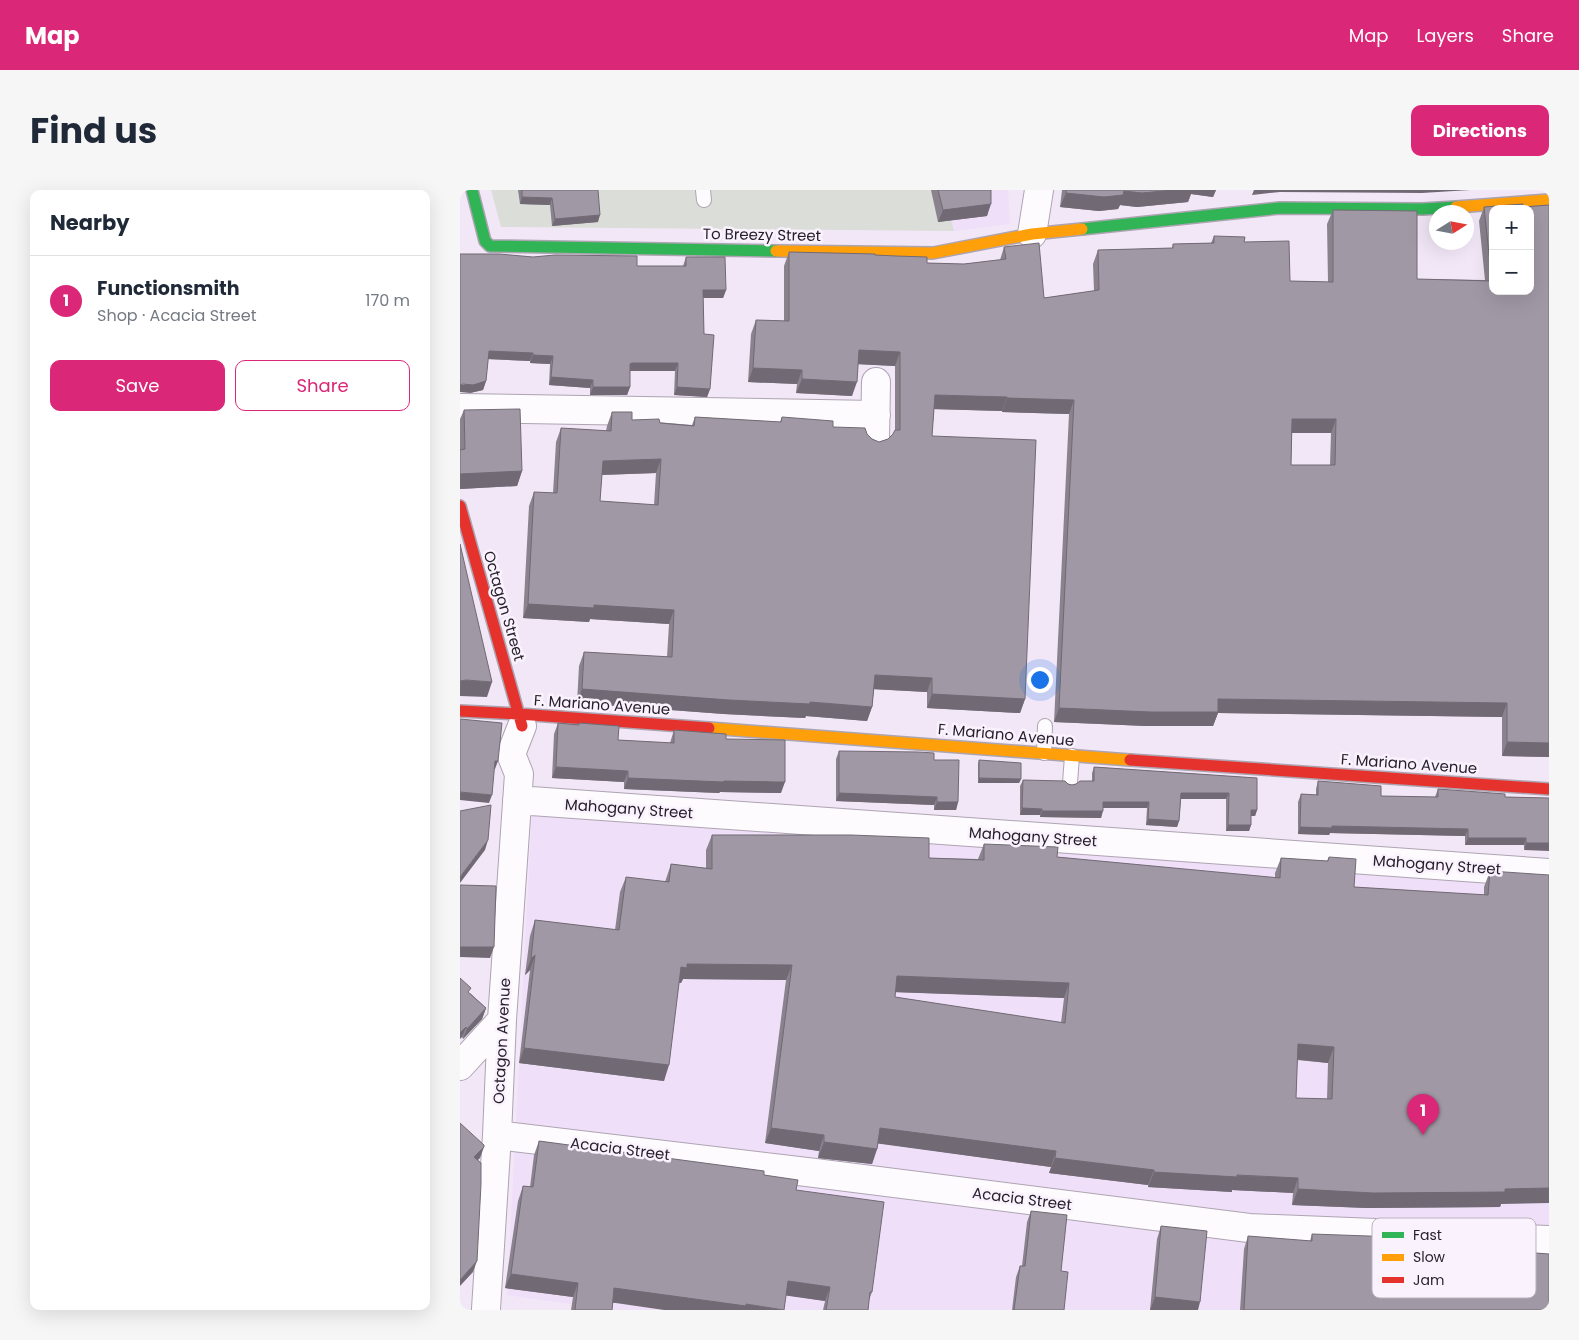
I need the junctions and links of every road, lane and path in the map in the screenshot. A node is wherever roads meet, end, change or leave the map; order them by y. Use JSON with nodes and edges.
{"nodes":[{"id":1,"x":472,"y":190,"type":"edge"},
{"id":2,"x":1039,"y":190,"type":"edge"},
{"id":3,"x":1281,"y":199,"type":"edge"},
{"id":4,"x":1549,"y":200,"type":"edge"},
{"id":5,"x":1032,"y":234,"type":"junction"},
{"id":6,"x":876,"y":382,"type":"dead end"},
{"id":7,"x":460,"y":408,"type":"edge"},
{"id":8,"x":460,"y":506,"type":"edge"},
{"id":9,"x":460,"y":711,"type":"edge"},
{"id":10,"x":521,"y":720,"type":"junction"},
{"id":11,"x":1045,"y":726,"type":"dead end"},
{"id":12,"x":1044,"y":753,"type":"junction"},
{"id":13,"x":1072,"y":756,"type":"junction"},
{"id":14,"x":1070,"y":783,"type":"edge"},
{"id":15,"x":518,"y":787,"type":"junction"},
{"id":16,"x":1549,"y":789,"type":"edge"},
{"id":17,"x":1549,"y":873,"type":"edge"},
{"id":18,"x":502,"y":1020,"type":"junction"},
{"id":19,"x":460,"y":1066,"type":"edge"},
{"id":20,"x":497,"y":1135,"type":"junction"},
{"id":21,"x":1372,"y":1233,"type":"edge"},
{"id":22,"x":1536,"y":1239,"type":"edge"},
{"id":23,"x":1549,"y":1240,"type":"edge"},
{"id":24,"x":489,"y":1310,"type":"edge"}],
"edges":[{"from":1,"to":5,"type":"street","name":"To Breezy Street"},
{"from":2,"to":5,"type":"street"},
{"from":3,"to":4,"type":"street","name":"To Breezy Street"},
{"from":3,"to":5,"type":"street","name":"To Breezy Street"},
{"from":6,"to":7,"type":"street"},
{"from":8,"to":10,"type":"street","name":"Octagon Street"},
{"from":9,"to":10,"type":"street","name":"F. Mariano Avenue"},
{"from":10,"to":12,"type":"street","name":"F. Mariano Avenue"},
{"from":10,"to":15,"type":"street","name":"Octagon Avenue"},
{"from":11,"to":12,"type":"lane"},
{"from":12,"to":13,"type":"street","name":"F. Mariano Avenue"},
{"from":13,"to":14,"type":"lane"},
{"from":13,"to":16,"type":"street","name":"F. Mariano Avenue"},
{"from":15,"to":17,"type":"street","name":"Mahogany Street"},
{"from":15,"to":18,"type":"street","name":"Octagon Avenue"},
{"from":18,"to":19,"type":"street"},
{"from":18,"to":20,"type":"street","name":"Octagon Avenue"},
{"from":20,"to":21,"type":"street","name":"Acacia Street"},
{"from":20,"to":24,"type":"street","name":"Octagon Avenue"},
{"from":22,"to":23,"type":"street","name":"Acacia Street"}]}
